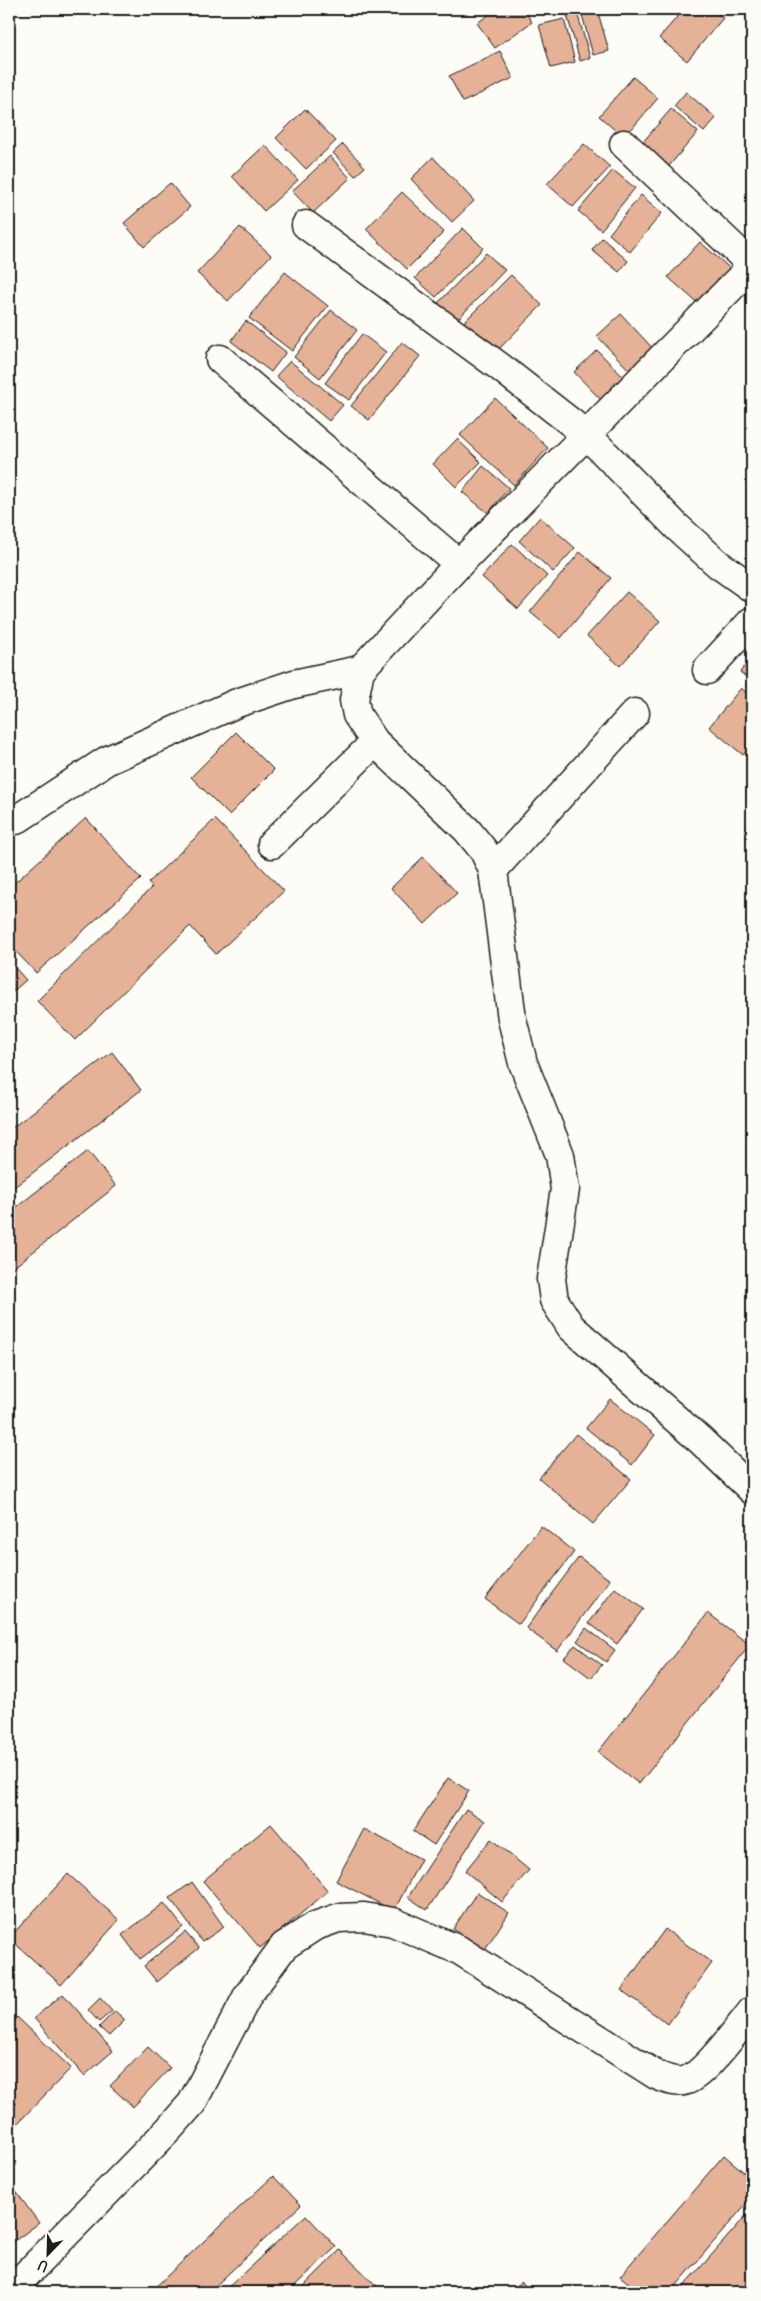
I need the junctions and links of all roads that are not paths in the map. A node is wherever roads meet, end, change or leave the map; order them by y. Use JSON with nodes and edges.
{"nodes":[{"id":1,"x":624,"y":144,"type":"dead end"},
{"id":2,"x":306,"y":225,"type":"dead end"},
{"id":3,"x":752,"y":265,"type":"edge"},
{"id":4,"x":220,"y":360,"type":"dead end"},
{"id":5,"x":587,"y":435,"type":"junction"},
{"id":6,"x":459,"y":564,"type":"junction"},
{"id":7,"x":752,"y":588,"type":"edge"},
{"id":8,"x":752,"y":621,"type":"edge"},
{"id":9,"x":360,"y":670,"type":"junction"},
{"id":10,"x":707,"y":670,"type":"dead end"},
{"id":11,"x":635,"y":713,"type":"dead end"},
{"id":12,"x":375,"y":742,"type":"junction"},
{"id":13,"x":16,"y":820,"type":"dead end"},
{"id":14,"x":272,"y":844,"type":"dead end"},
{"id":15,"x":493,"y":870,"type":"junction"},
{"id":16,"x":752,"y":1490,"type":"edge"},
{"id":17,"x":752,"y":2011,"type":"edge"},
{"id":18,"x":9,"y":2292,"type":"edge"}],
"edges":[{"from":1,"to":3,"type":"street"},
{"from":2,"to":5,"type":"street"},
{"from":3,"to":5,"type":"street"},
{"from":4,"to":6,"type":"street"},
{"from":5,"to":6,"type":"street"},
{"from":5,"to":7,"type":"street"},
{"from":6,"to":9,"type":"street"},
{"from":8,"to":10,"type":"street"},
{"from":9,"to":12,"type":"street"},
{"from":9,"to":13,"type":"street"},
{"from":11,"to":15,"type":"street"},
{"from":12,"to":14,"type":"street"},
{"from":12,"to":15,"type":"street"},
{"from":15,"to":16,"type":"street"},
{"from":17,"to":18,"type":"street"}]}
